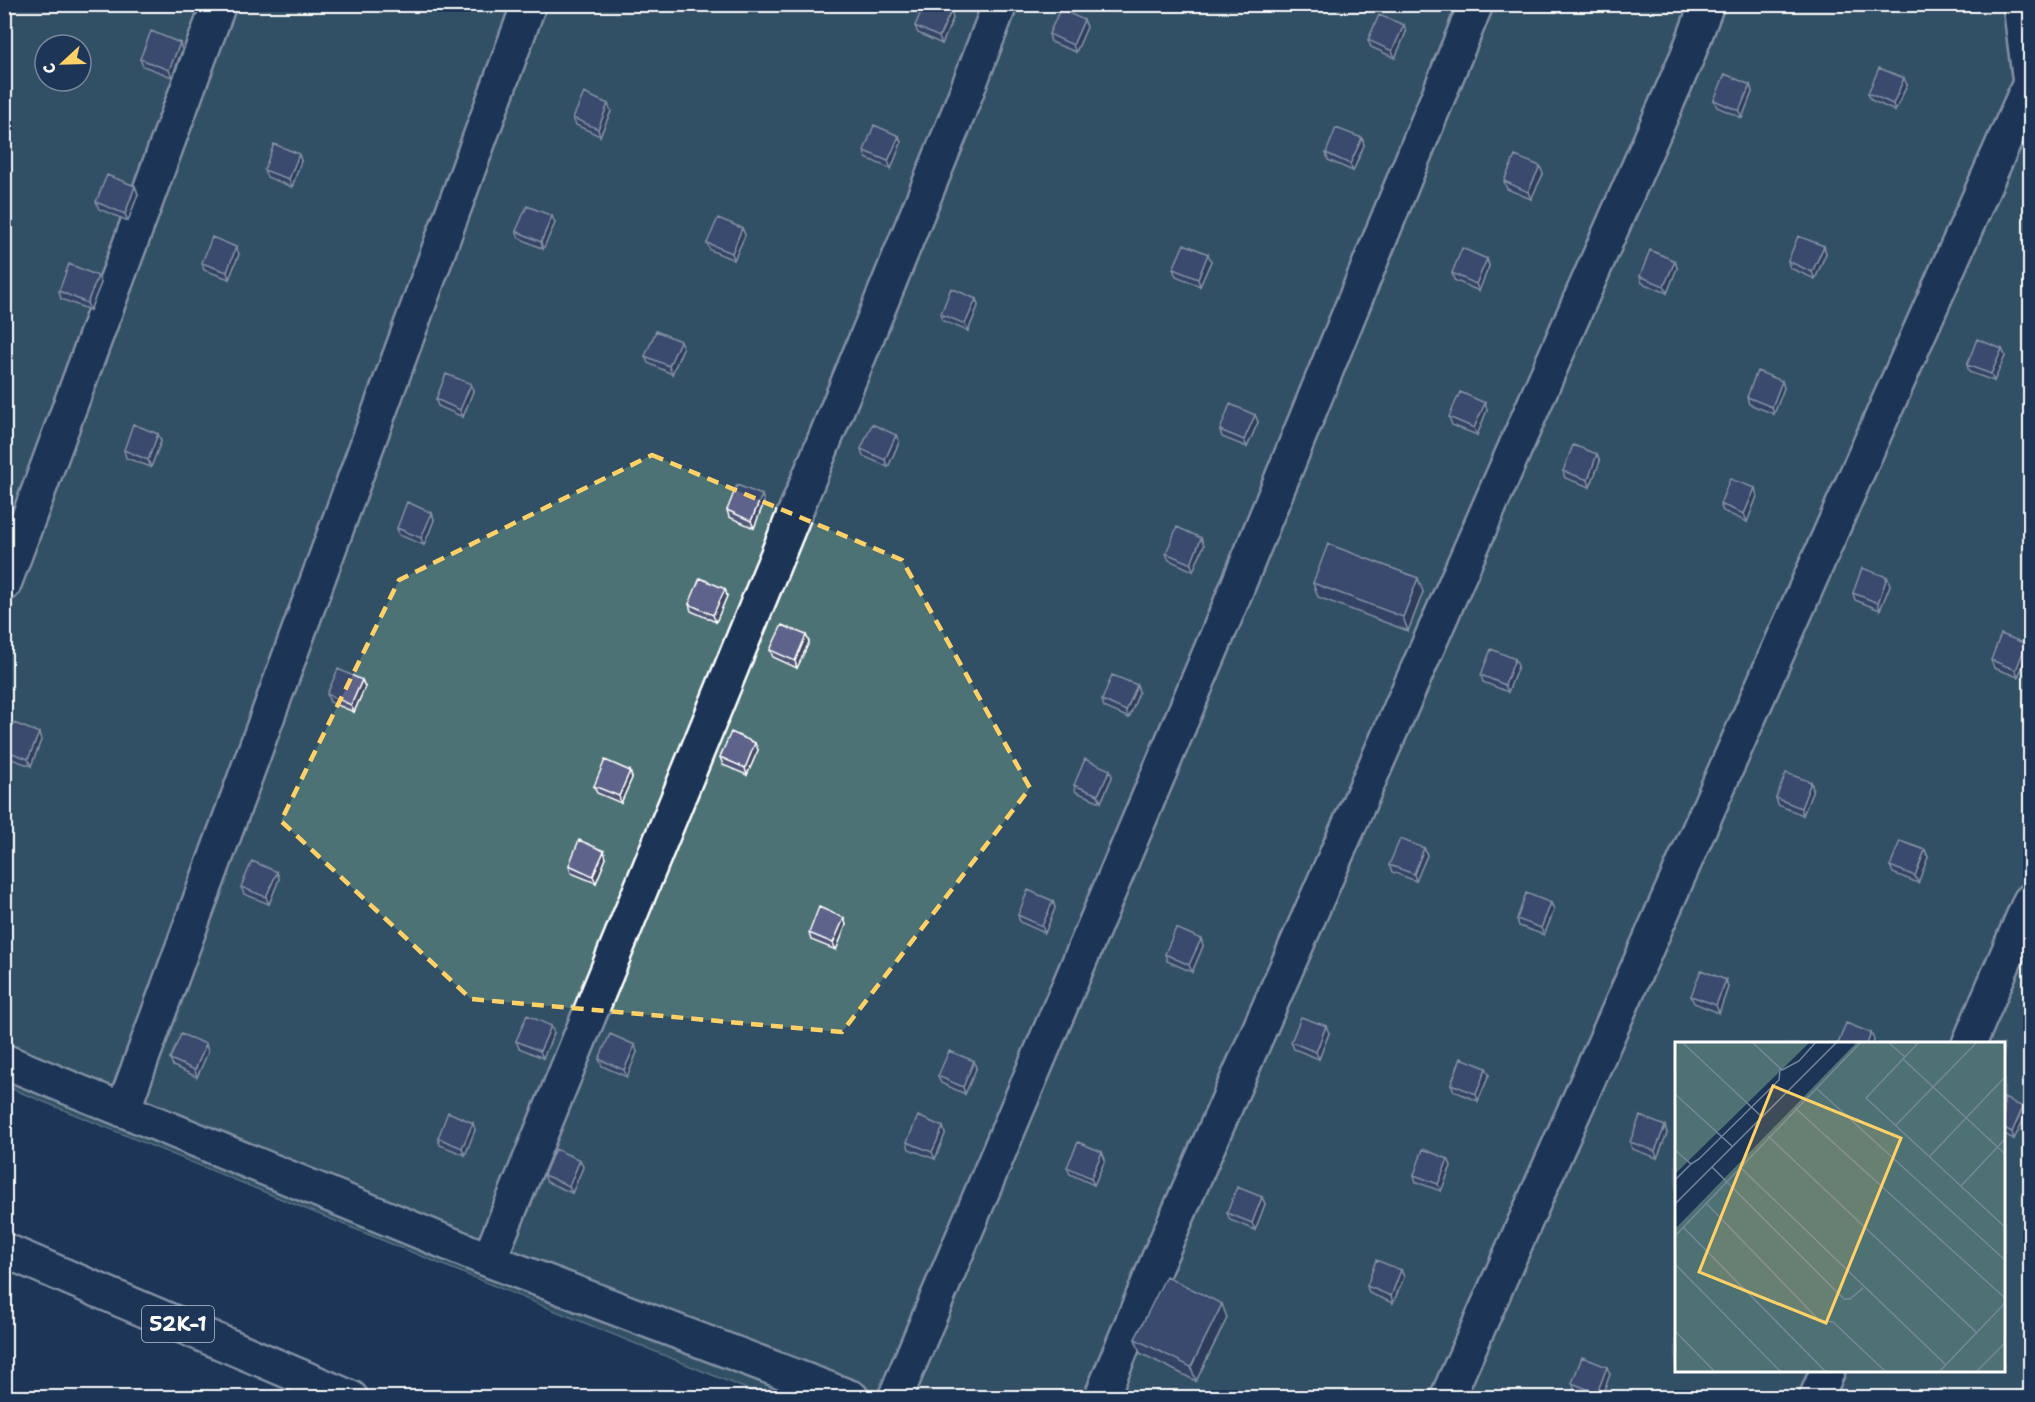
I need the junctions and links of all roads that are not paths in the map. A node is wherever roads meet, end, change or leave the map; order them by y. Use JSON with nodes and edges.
{"nodes":[{"id":1,"x":219,"y":4,"type":"edge"},
{"id":2,"x":529,"y":4,"type":"edge"},
{"id":3,"x":999,"y":4,"type":"edge"},
{"id":4,"x":1476,"y":4,"type":"edge"},
{"id":5,"x":1707,"y":4,"type":"edge"},
{"id":6,"x":2020,"y":4,"type":"edge"},
{"id":7,"x":4,"y":584,"type":"edge"},
{"id":8,"x":2031,"y":901,"type":"edge"},
{"id":9,"x":1970,"y":1042,"type":"edge"},
{"id":10,"x":4,"y":1061,"type":"edge"},
{"id":11,"x":123,"y":1110,"type":"junction"},
{"id":12,"x":4,"y":1250,"type":"edge"},
{"id":13,"x":489,"y":1260,"type":"junction"},
{"id":14,"x":1828,"y":1372,"type":"edge"},
{"id":15,"x":338,"y":1395,"type":"edge"},
{"id":16,"x":852,"y":1398,"type":"edge"},
{"id":17,"x":895,"y":1398,"type":"edge"},
{"id":18,"x":1101,"y":1398,"type":"edge"},
{"id":19,"x":1447,"y":1398,"type":"edge"},
{"id":20,"x":1816,"y":1398,"type":"edge"}],
"edges":[{"from":1,"to":7,"type":"main road"},
{"from":2,"to":11,"type":"main road"},
{"from":3,"to":13,"type":"main road"},
{"from":4,"to":17,"type":"main road"},
{"from":5,"to":18,"type":"main road"},
{"from":6,"to":19,"type":"main road"},
{"from":8,"to":9,"type":"main road"},
{"from":10,"to":11,"type":"main road"},
{"from":11,"to":13,"type":"main road"},
{"from":12,"to":15,"type":"main road","number":"52К-1"},
{"from":13,"to":16,"type":"main road"},
{"from":14,"to":20,"type":"main road"}]}
